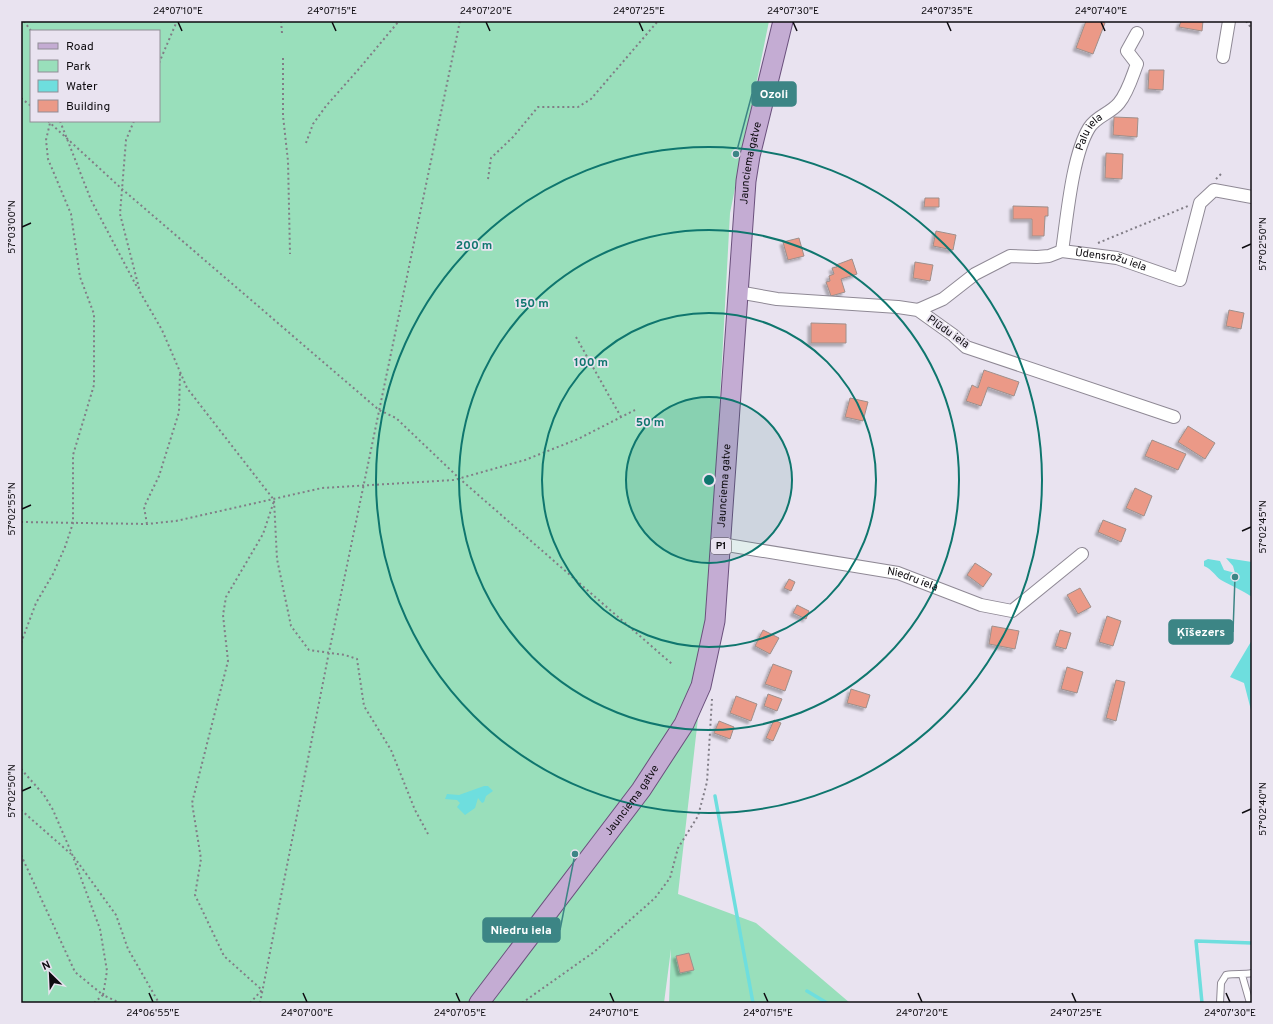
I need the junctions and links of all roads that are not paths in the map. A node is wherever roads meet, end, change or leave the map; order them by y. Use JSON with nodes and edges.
{"nodes":[{"id":1,"x":783,"y":21,"type":"edge"},
{"id":2,"x":1229,"y":21,"type":"edge"},
{"id":3,"x":1137,"y":33,"type":"dead end"},
{"id":4,"x":1223,"y":57,"type":"dead end"},
{"id":5,"x":1252,"y":196,"type":"edge"},
{"id":6,"x":1062,"y":251,"type":"junction"},
{"id":7,"x":738,"y":292,"type":"junction"},
{"id":8,"x":918,"y":310,"type":"junction"},
{"id":9,"x":1174,"y":417,"type":"dead end"},
{"id":10,"x":721,"y":544,"type":"junction"},
{"id":11,"x":1082,"y":554,"type":"dead end"},
{"id":12,"x":1252,"y":972,"type":"edge"},
{"id":13,"x":1242,"y":975,"type":"junction"},
{"id":14,"x":480,"y":1003,"type":"edge"},
{"id":15,"x":1220,"y":1003,"type":"edge"},
{"id":16,"x":1250,"y":1003,"type":"edge"}],
"edges":[{"from":1,"to":7,"type":"main road","name":"Jaunciema gatve","number":"P1"},
{"from":2,"to":4,"type":"street"},
{"from":3,"to":6,"type":"street","name":"Palu iela"},
{"from":5,"to":6,"type":"street","name":"Ūdensrožu iela"},
{"from":6,"to":8,"type":"street","name":"Ūdensrožu iela"},
{"from":7,"to":8,"type":"street","name":"Plūdu iela"},
{"from":7,"to":10,"type":"main road","name":"Jaunciema gatve","number":"P1"},
{"from":8,"to":9,"type":"street","name":"Plūdu iela"},
{"from":10,"to":11,"type":"street","name":"Niedru iela"},
{"from":10,"to":14,"type":"main road","name":"Jaunciema gatve","number":"P1"},
{"from":12,"to":13,"type":"lane"},
{"from":13,"to":15,"type":"lane"},
{"from":13,"to":16,"type":"lane"}]}
